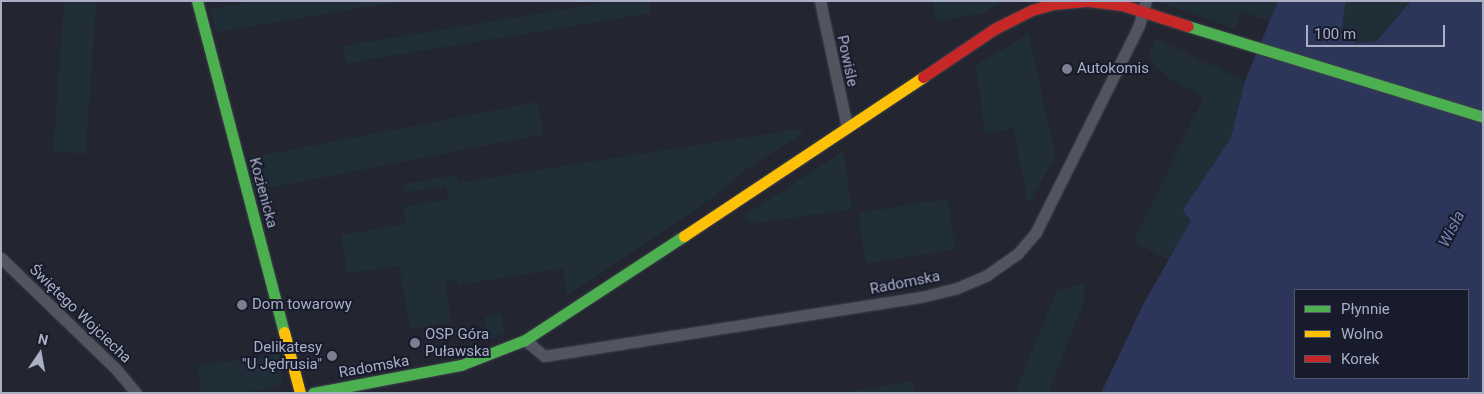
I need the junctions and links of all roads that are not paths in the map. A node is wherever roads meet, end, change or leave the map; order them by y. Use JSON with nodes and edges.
{"nodes":[{"id":1,"x":197,"y":1,"type":"edge"},
{"id":2,"x":820,"y":1,"type":"edge"},
{"id":3,"x":1145,"y":6,"type":"edge"},
{"id":4,"x":1483,"y":117,"type":"edge"},
{"id":5,"x":847,"y":127,"type":"junction"},
{"id":6,"x":1,"y":258,"type":"edge"},
{"id":7,"x":525,"y":340,"type":"junction"},
{"id":8,"x":136,"y":393,"type":"edge"},
{"id":9,"x":300,"y":393,"type":"edge"},
{"id":10,"x":315,"y":393,"type":"edge"}],
"edges":[{"from":1,"to":9,"type":"main road","name":"Kozienicka"},
{"from":2,"to":5,"type":"street","name":"Powiśle"},
{"from":3,"to":4,"type":"main road","name":"Radomska"},
{"from":3,"to":5,"type":"main road","name":"Radomska"},
{"from":3,"to":7,"type":"street","name":"Radomska"},
{"from":5,"to":7,"type":"main road","name":"Radomska"},
{"from":6,"to":8,"type":"street","name":"Świętego Wojciecha"},
{"from":7,"to":10,"type":"main road","name":"Radomska"}]}
